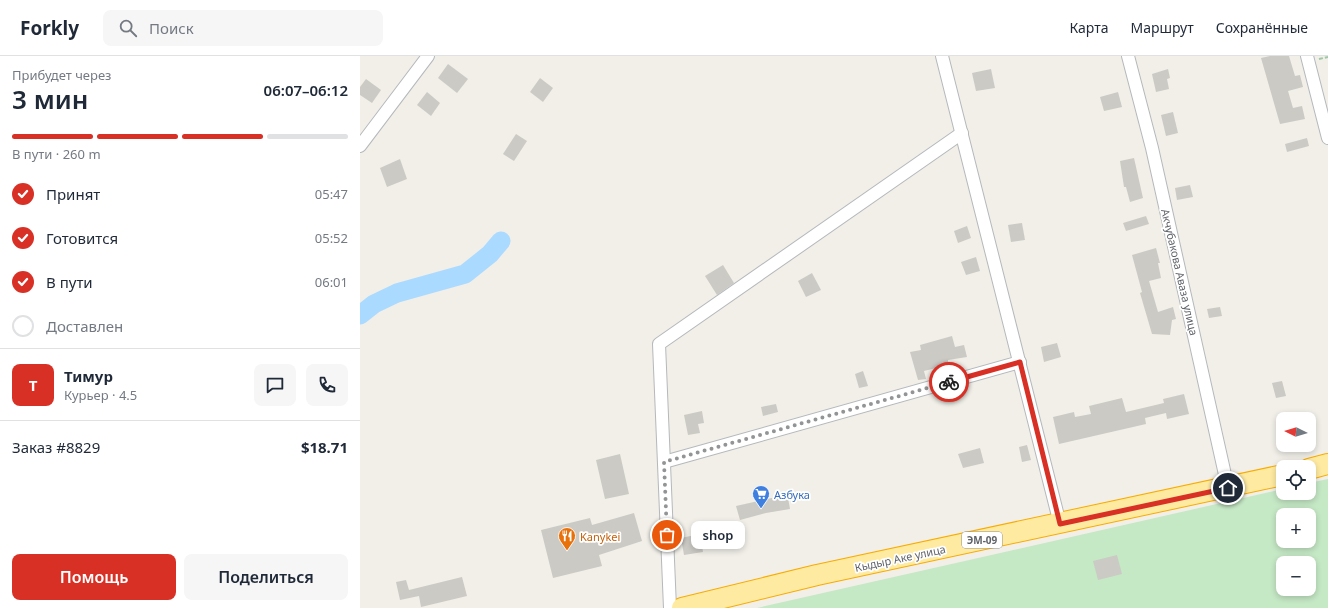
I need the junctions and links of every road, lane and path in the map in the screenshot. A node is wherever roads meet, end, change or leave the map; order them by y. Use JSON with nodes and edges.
{"nodes":[{"id":1,"x":428,"y":56,"type":"edge"},
{"id":2,"x":942,"y":56,"type":"edge"},
{"id":3,"x":1128,"y":56,"type":"edge"},
{"id":4,"x":1307,"y":56,"type":"edge"},
{"id":5,"x":962,"y":134,"type":"junction"},
{"id":6,"x":1328,"y":138,"type":"edge"},
{"id":7,"x":360,"y":146,"type":"edge"},
{"id":8,"x":1020,"y":362,"type":"junction"},
{"id":9,"x":664,"y":462,"type":"junction"},
{"id":10,"x":1328,"y":464,"type":"edge"},
{"id":11,"x":1316,"y":467,"type":"edge"},
{"id":12,"x":1276,"y":477,"type":"edge"},
{"id":13,"x":1228,"y":488,"type":"junction"},
{"id":14,"x":1060,"y":524,"type":"junction"},
{"id":15,"x":670,"y":608,"type":"edge"},
{"id":16,"x":682,"y":608,"type":"edge"}],
"edges":[{"from":1,"to":7,"type":"street"},
{"from":2,"to":5,"type":"street"},
{"from":3,"to":13,"type":"street","name":"Акчубакова Аваза улица"},
{"from":4,"to":6,"type":"street"},
{"from":5,"to":8,"type":"street"},
{"from":5,"to":9,"type":"street"},
{"from":8,"to":9,"type":"street"},
{"from":8,"to":14,"type":"street"},
{"from":9,"to":15,"type":"street"},
{"from":10,"to":11,"type":"highway"},
{"from":12,"to":13,"type":"highway","name":"Кыдыр Аке улица","number":"ЭМ-09"},
{"from":13,"to":14,"type":"highway","name":"Кыдыр Аке улица","number":"ЭМ-09"},
{"from":14,"to":16,"type":"highway","name":"Кыдыр Аке улица","number":"ЭМ-09"}]}
